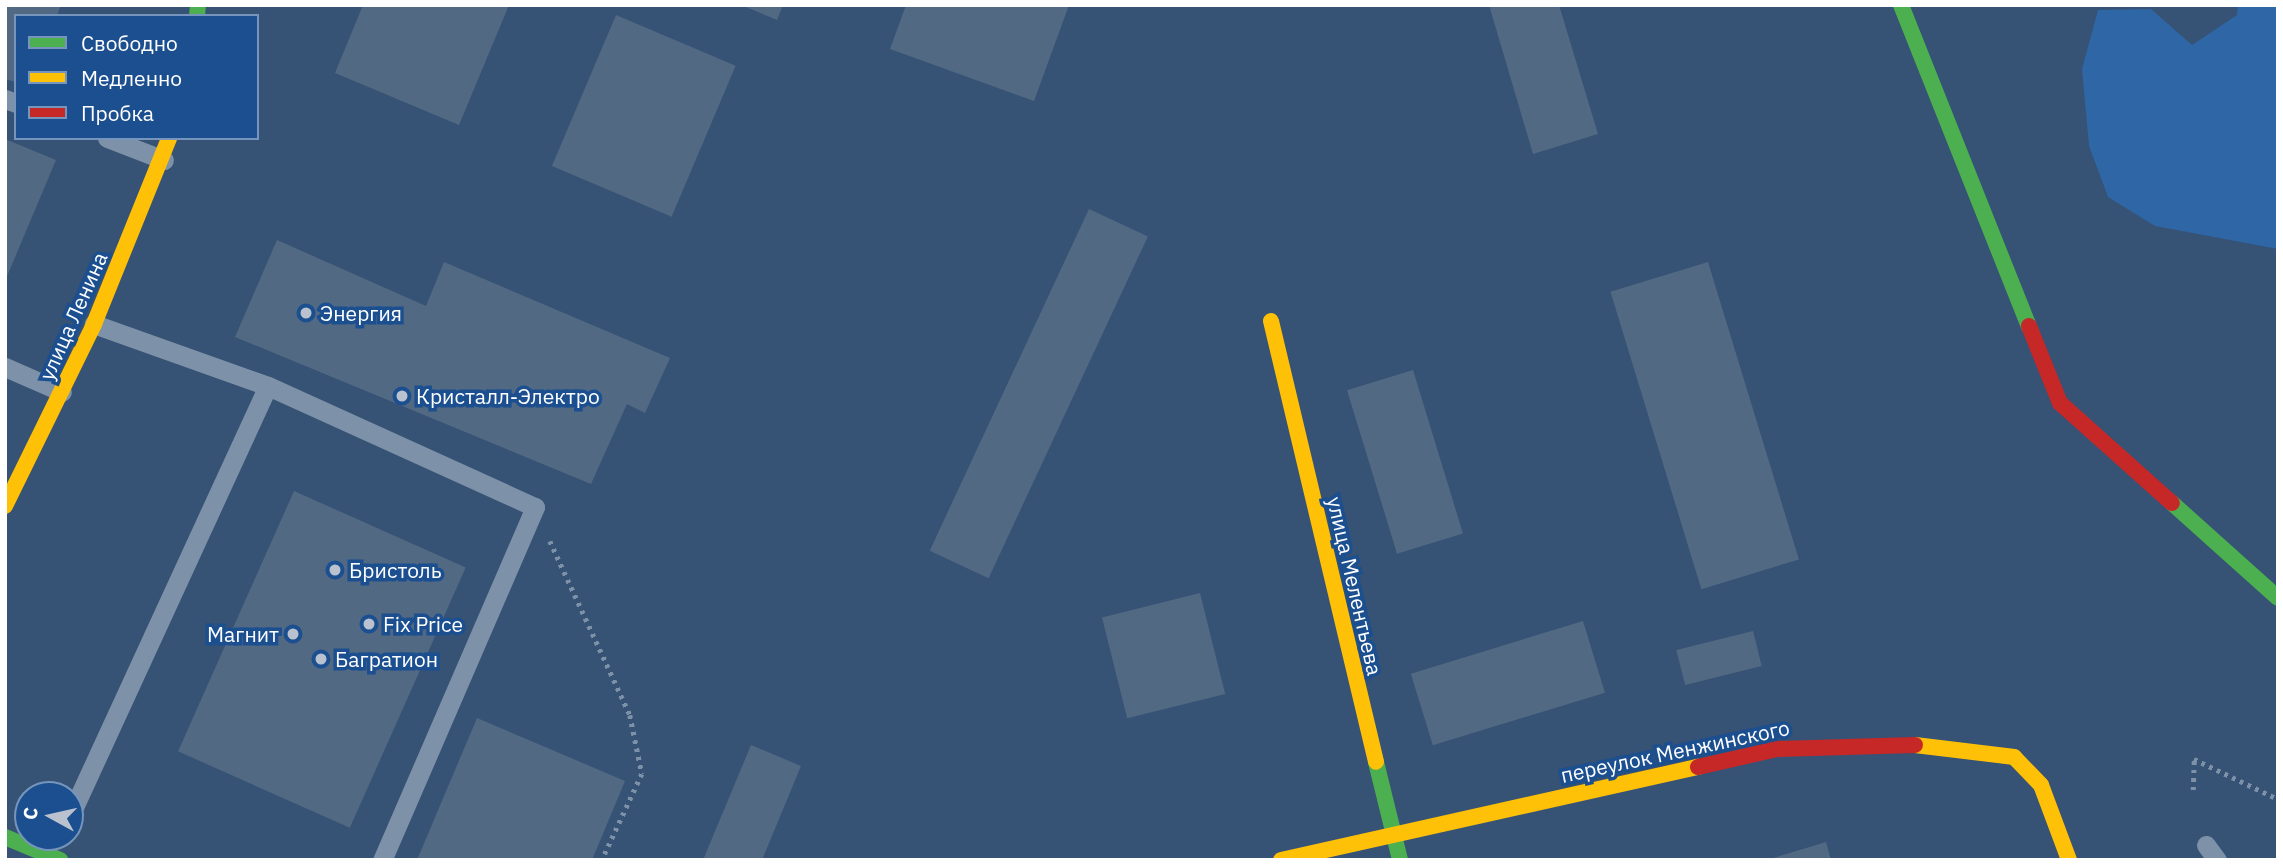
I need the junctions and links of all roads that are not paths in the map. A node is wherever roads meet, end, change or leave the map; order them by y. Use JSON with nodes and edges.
{"nodes":[{"id":1,"x":1901,"y":5,"type":"edge"},
{"id":2,"x":112,"y":140,"type":"edge"},
{"id":3,"x":169,"y":140,"type":"edge"},
{"id":4,"x":164,"y":160,"type":"junction"},
{"id":5,"x":1271,"y":321,"type":"dead end"},
{"id":6,"x":94,"y":324,"type":"junction"},
{"id":7,"x":5,"y":368,"type":"edge"},
{"id":8,"x":268,"y":386,"type":"junction"},
{"id":9,"x":62,"y":392,"type":"junction"},
{"id":10,"x":5,"y":506,"type":"edge"},
{"id":11,"x":2278,"y":598,"type":"edge"},
{"id":12,"x":84,"y":786,"type":"edge"},
{"id":13,"x":1391,"y":833,"type":"junction"},
{"id":14,"x":5,"y":837,"type":"edge"},
{"id":15,"x":56,"y":858,"type":"edge"},
{"id":16,"x":382,"y":860,"type":"edge"},
{"id":17,"x":1281,"y":860,"type":"edge"},
{"id":18,"x":1400,"y":860,"type":"edge"},
{"id":19,"x":2069,"y":860,"type":"edge"}],
"edges":[{"from":1,"to":11,"type":"street"},
{"from":2,"to":4,"type":"lane"},
{"from":3,"to":4,"type":"street","name":"улица Ленина"},
{"from":4,"to":6,"type":"street","name":"улица Ленина"},
{"from":5,"to":13,"type":"street","name":"улица Мелентьева"},
{"from":6,"to":8,"type":"lane"},
{"from":6,"to":9,"type":"street","name":"улица Ленина"},
{"from":7,"to":9,"type":"lane"},
{"from":8,"to":12,"type":"lane"},
{"from":8,"to":16,"type":"lane"},
{"from":9,"to":10,"type":"street","name":"улица Ленина"},
{"from":13,"to":17,"type":"street","name":"переулок Менжинского"},
{"from":13,"to":18,"type":"street","name":"улица Мелентьева"},
{"from":13,"to":19,"type":"street","name":"переулок Менжинского"},
{"from":14,"to":15,"type":"street"}]}
